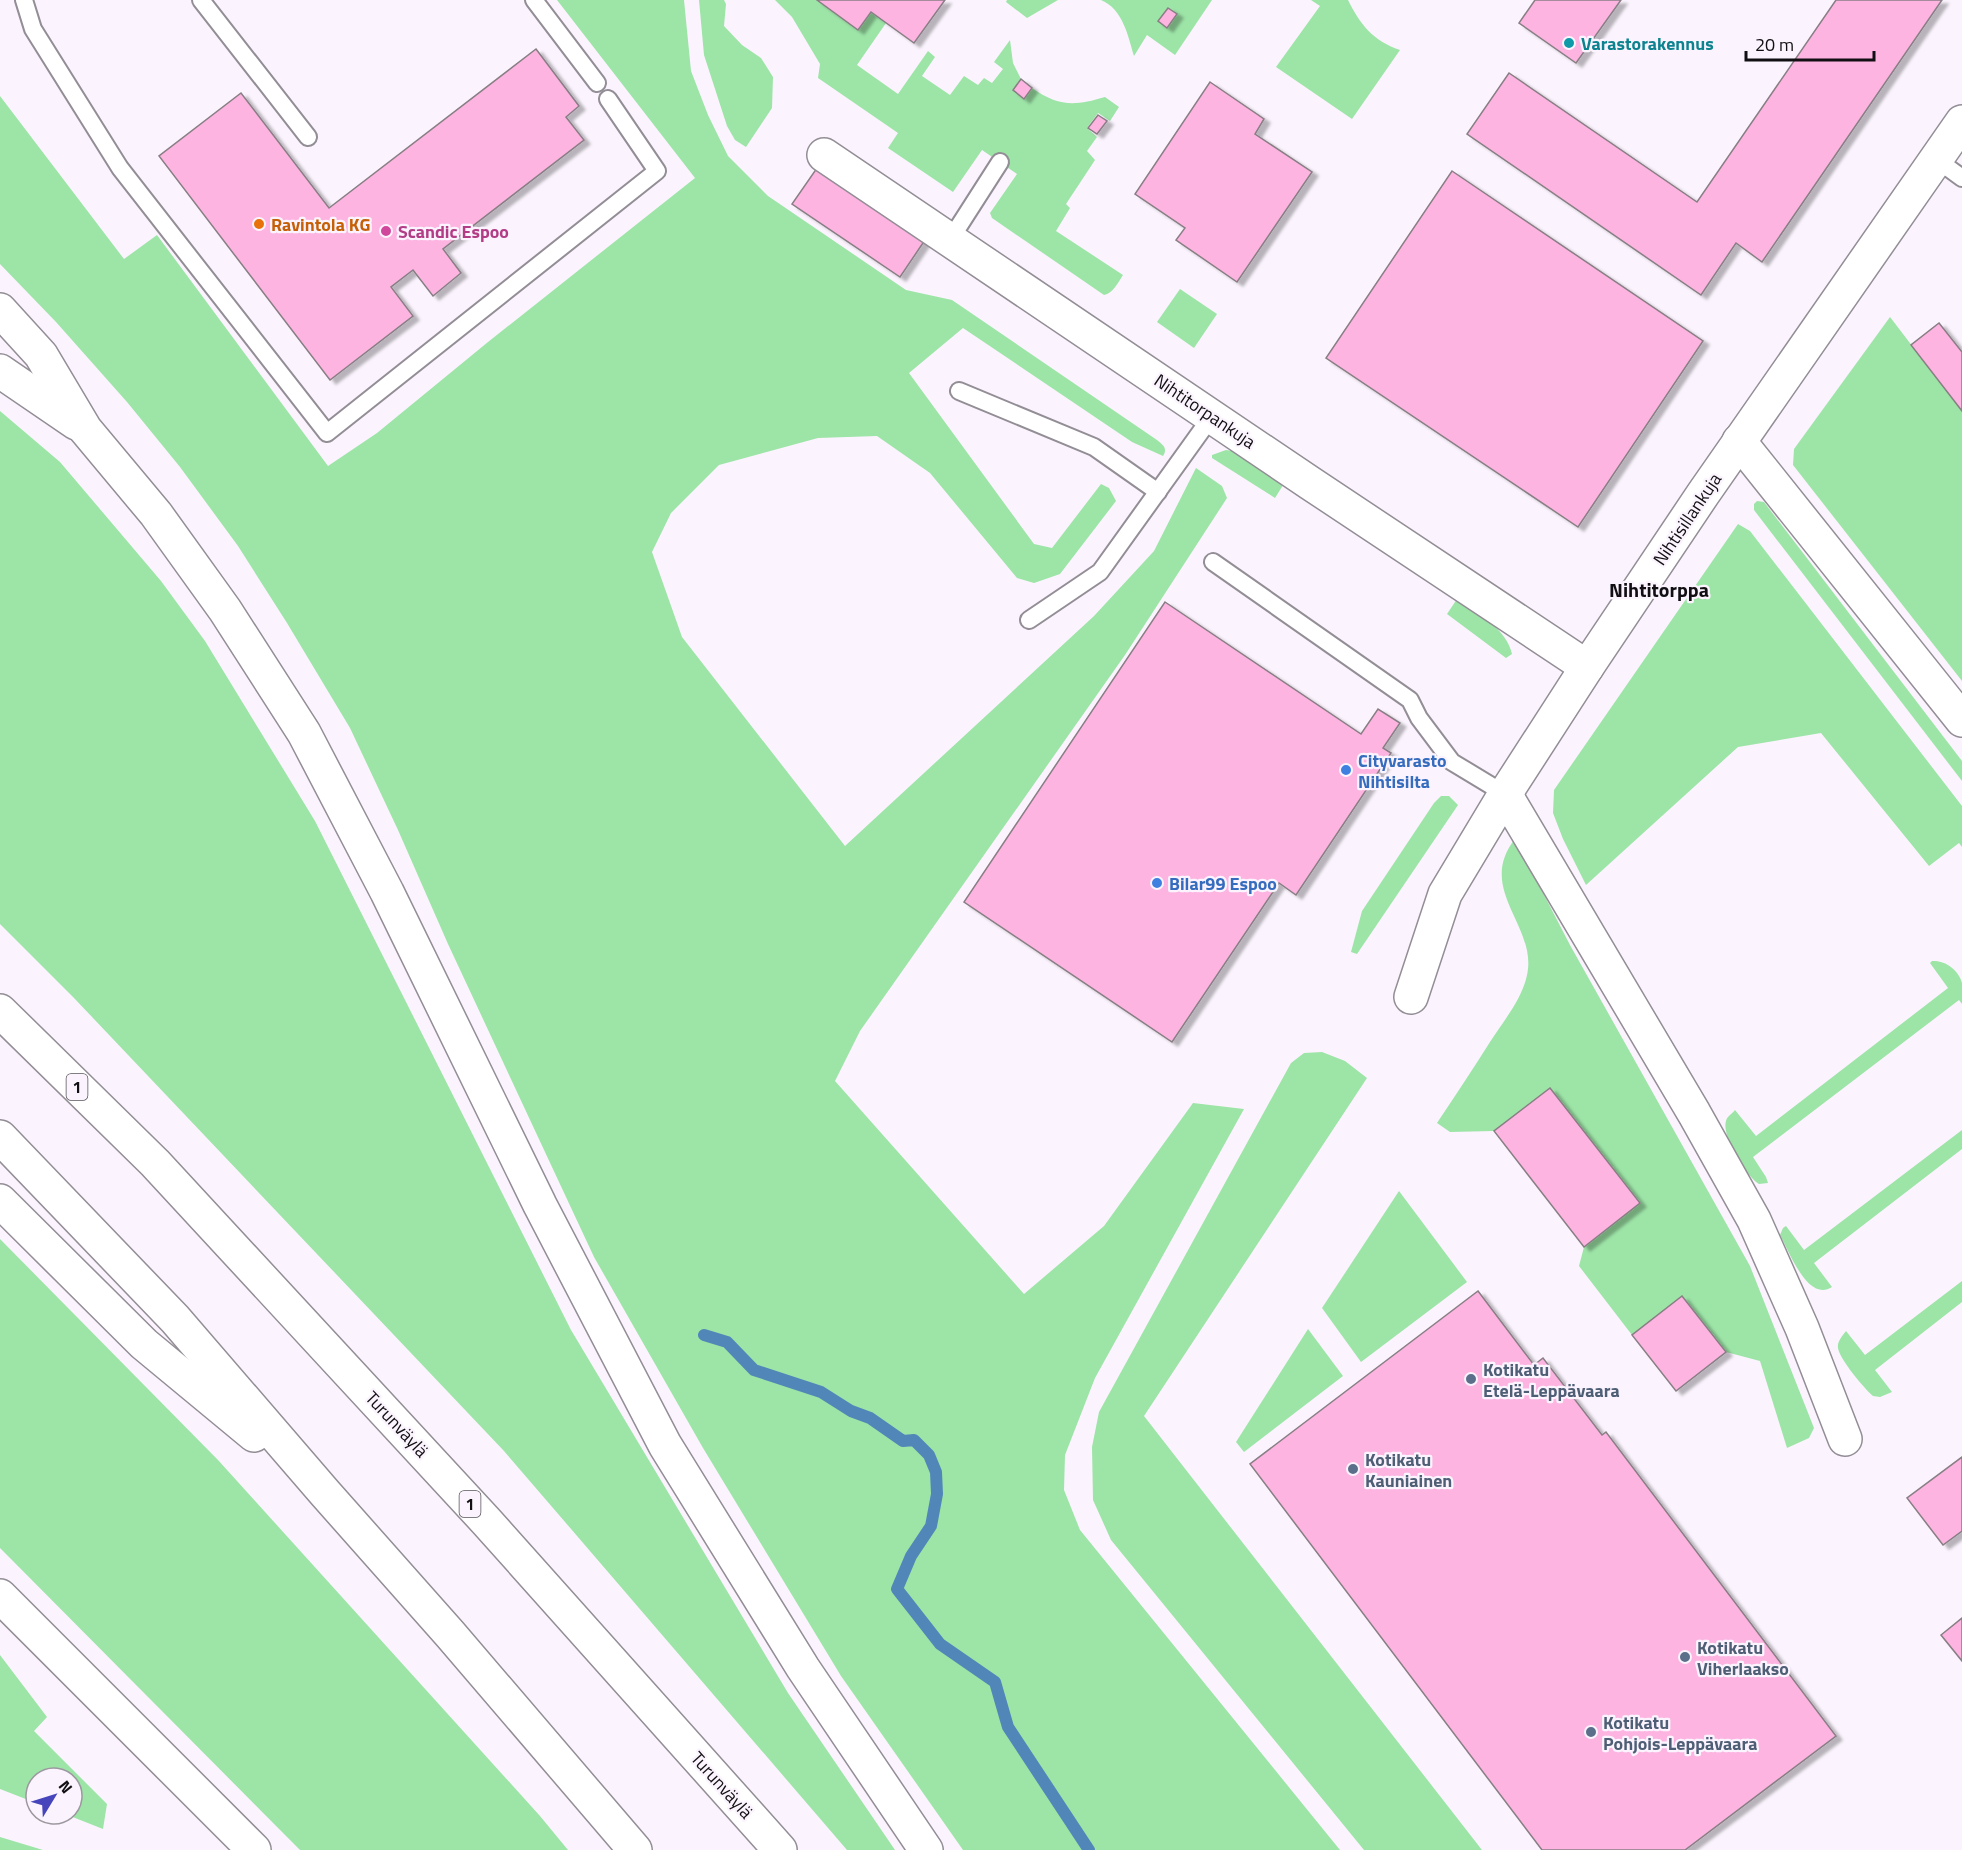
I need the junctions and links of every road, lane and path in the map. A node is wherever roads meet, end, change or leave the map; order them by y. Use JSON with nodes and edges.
{"nodes":[{"id":1,"x":24,"y":0,"type":"edge"},
{"id":2,"x":201,"y":0,"type":"edge"},
{"id":3,"x":534,"y":0,"type":"edge"},
{"id":4,"x":597,"y":83,"type":"dead end"},
{"id":5,"x":608,"y":99,"type":"dead end"},
{"id":6,"x":1962,"y":122,"type":"edge"},
{"id":7,"x":308,"y":137,"type":"dead end"},
{"id":8,"x":824,"y":154,"type":"dead end"},
{"id":9,"x":1936,"y":159,"type":"junction"},
{"id":10,"x":1000,"y":162,"type":"dead end"},
{"id":11,"x":1962,"y":178,"type":"edge"},
{"id":12,"x":950,"y":240,"type":"junction"},
{"id":13,"x":0,"y":310,"type":"edge"},
{"id":14,"x":0,"y":371,"type":"edge"},
{"id":15,"x":959,"y":391,"type":"dead end"},
{"id":16,"x":1212,"y":416,"type":"junction"},
{"id":17,"x":85,"y":429,"type":"junction"},
{"id":18,"x":1739,"y":441,"type":"junction"},
{"id":19,"x":1158,"y":492,"type":"junction"},
{"id":20,"x":1213,"y":562,"type":"dead end"},
{"id":21,"x":1029,"y":620,"type":"dead end"},
{"id":22,"x":1587,"y":667,"type":"junction"},
{"id":23,"x":1962,"y":720,"type":"edge"},
{"id":24,"x":1505,"y":794,"type":"junction"},
{"id":25,"x":0,"y":986,"type":"edge"},
{"id":26,"x":1411,"y":997,"type":"dead end"},
{"id":27,"x":0,"y":1011,"type":"edge"},
{"id":28,"x":0,"y":1137,"type":"edge"},
{"id":29,"x":155,"y":1163,"type":"junction"},
{"id":30,"x":0,"y":1201,"type":"edge"},
{"id":31,"x":1845,"y":1439,"type":"dead end"},
{"id":32,"x":325,"y":1493,"type":"junction"},
{"id":33,"x":0,"y":1596,"type":"edge"},
{"id":34,"x":254,"y":1850,"type":"edge"},
{"id":35,"x":635,"y":1850,"type":"edge"},
{"id":36,"x":780,"y":1850,"type":"edge"},
{"id":37,"x":926,"y":1850,"type":"edge"}],
"edges":[{"from":1,"to":5,"type":"lane"},
{"from":2,"to":7,"type":"lane"},
{"from":3,"to":4,"type":"lane"},
{"from":6,"to":9,"type":"main road","name":"Nihtisillankuja"},
{"from":8,"to":12,"type":"main road","name":"Nihtitorpankuja"},
{"from":9,"to":11,"type":"lane"},
{"from":9,"to":18,"type":"main road","name":"Nihtisillankuja"},
{"from":10,"to":12,"type":"lane"},
{"from":12,"to":16,"type":"main road","name":"Nihtitorpankuja"},
{"from":13,"to":17,"type":"main road"},
{"from":14,"to":17,"type":"main road"},
{"from":15,"to":19,"type":"lane"},
{"from":16,"to":19,"type":"lane"},
{"from":16,"to":22,"type":"main road","name":"Nihtitorpankuja"},
{"from":17,"to":37,"type":"main road"},
{"from":18,"to":22,"type":"main road","name":"Nihtisillankuja"},
{"from":18,"to":23,"type":"main road"},
{"from":19,"to":21,"type":"lane"},
{"from":20,"to":24,"type":"lane"},
{"from":22,"to":24,"type":"main road","name":"Nihtisillankuja"},
{"from":24,"to":26,"type":"main road","name":"Nihtisillankuja"},
{"from":24,"to":31,"type":"main road"},
{"from":25,"to":29,"type":"main road"},
{"from":27,"to":29,"type":"main road","name":"Turunväylä","number":"1"},
{"from":28,"to":32,"type":"main road"},
{"from":29,"to":36,"type":"main road","name":"Turunväylä","number":"1"},
{"from":30,"to":32,"type":"main road"},
{"from":32,"to":35,"type":"main road"},
{"from":33,"to":34,"type":"main road"}]}
